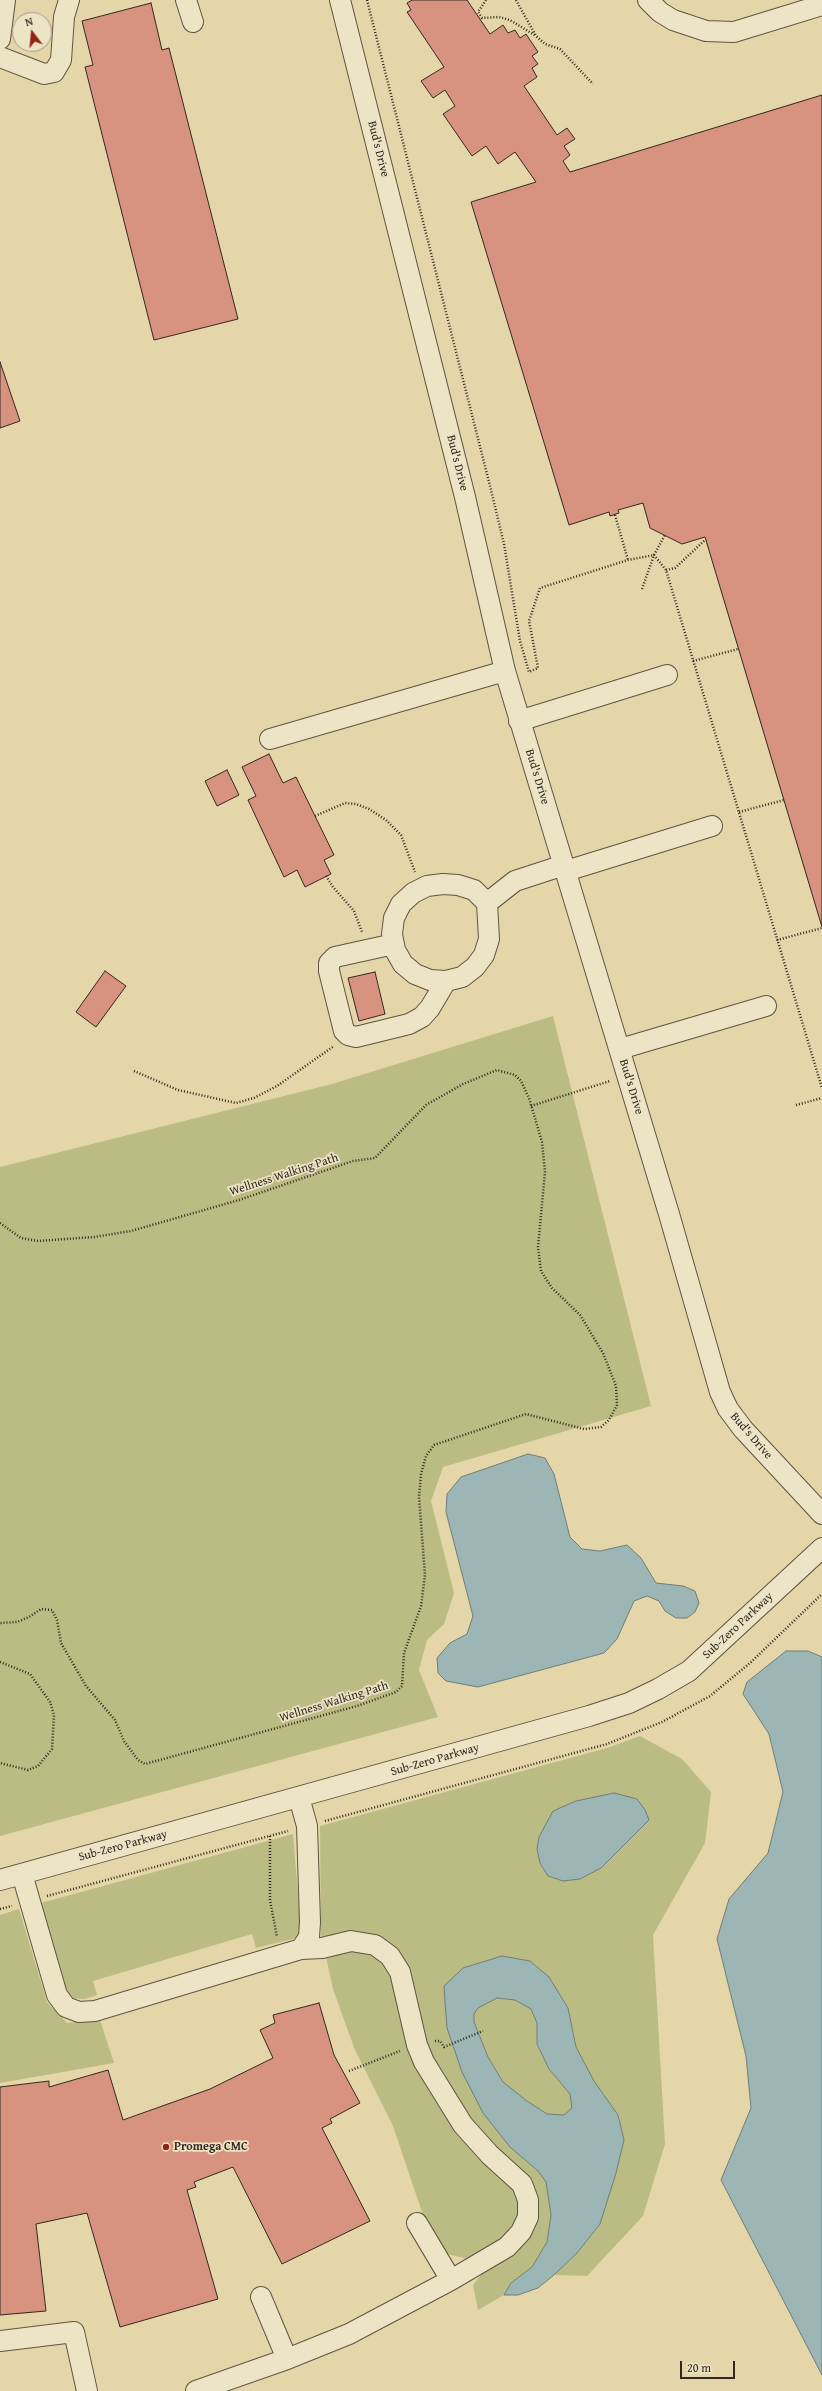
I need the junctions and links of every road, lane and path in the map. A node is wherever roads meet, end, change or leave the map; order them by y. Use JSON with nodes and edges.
{"nodes":[{"id":1,"x":5,"y":0,"type":"edge"},
{"id":2,"x":69,"y":0,"type":"edge"},
{"id":3,"x":186,"y":0,"type":"edge"},
{"id":4,"x":340,"y":0,"type":"edge"},
{"id":5,"x":367,"y":0,"type":"edge"},
{"id":6,"x":486,"y":0,"type":"edge"},
{"id":7,"x":516,"y":0,"type":"edge"},
{"id":8,"x":648,"y":0,"type":"edge"},
{"id":9,"x":822,"y":5,"type":"edge"},
{"id":10,"x":193,"y":22,"type":"dead end"},
{"id":11,"x":536,"y":36,"type":"junction"},
{"id":12,"x":0,"y":39,"type":"edge"},
{"id":13,"x":0,"y":57,"type":"edge"},
{"id":14,"x":593,"y":84,"type":"dead end"},
{"id":15,"x":614,"y":515,"type":"dead end"},
{"id":16,"x":665,"y":535,"type":"dead end"},
{"id":17,"x":705,"y":540,"type":"dead end"},
{"id":18,"x":654,"y":555,"type":"junction"},
{"id":19,"x":628,"y":560,"type":"junction"},
{"id":20,"x":666,"y":570,"type":"junction"},
{"id":21,"x":642,"y":589,"type":"dead end"},
{"id":22,"x":738,"y":649,"type":"dead end"},
{"id":23,"x":693,"y":661,"type":"junction"},
{"id":24,"x":504,"y":672,"type":"junction"},
{"id":25,"x":667,"y":675,"type":"dead end"},
{"id":26,"x":519,"y":721,"type":"junction"},
{"id":27,"x":270,"y":739,"type":"dead end"},
{"id":28,"x":784,"y":800,"type":"dead end"},
{"id":29,"x":739,"y":812,"type":"junction"},
{"id":30,"x":315,"y":816,"type":"dead end"},
{"id":31,"x":712,"y":826,"type":"dead end"},
{"id":32,"x":565,"y":868,"type":"junction"},
{"id":33,"x":326,"y":876,"type":"dead end"},
{"id":34,"x":420,"y":890,"type":"junction"},
{"id":35,"x":487,"y":903,"type":"junction"},
{"id":36,"x":822,"y":928,"type":"edge"},
{"id":37,"x":777,"y":940,"type":"junction"},
{"id":38,"x":394,"y":944,"type":"junction"},
{"id":39,"x":366,"y":950,"type":"junction"},
{"id":40,"x":446,"y":981,"type":"junction"},
{"id":41,"x":766,"y":1006,"type":"dead end"},
{"id":42,"x":356,"y":1037,"type":"junction"},
{"id":43,"x":620,"y":1049,"type":"junction"},
{"id":44,"x":134,"y":1071,"type":"dead end"},
{"id":45,"x":628,"y":1075,"type":"junction"},
{"id":46,"x":822,"y":1088,"type":"edge"},
{"id":47,"x":822,"y":1098,"type":"edge"},
{"id":48,"x":796,"y":1105,"type":"dead end"},
{"id":49,"x":532,"y":1106,"type":"junction"},
{"id":50,"x":0,"y":1223,"type":"edge"},
{"id":51,"x":822,"y":1514,"type":"edge"},
{"id":52,"x":822,"y":1548,"type":"edge"},
{"id":53,"x":0,"y":1623,"type":"edge"},
{"id":54,"x":0,"y":1662,"type":"edge"},
{"id":55,"x":0,"y":1763,"type":"edge"},
{"id":56,"x":299,"y":1798,"type":"junction"},
{"id":57,"x":270,"y":1836,"type":"dead end"},
{"id":58,"x":22,"y":1874,"type":"junction"},
{"id":59,"x":0,"y":1880,"type":"edge"},
{"id":60,"x":301,"y":1949,"type":"junction"},
{"id":61,"x":281,"y":1955,"type":"junction"},
{"id":62,"x":483,"y":2031,"type":"dead end"},
{"id":63,"x":448,"y":2046,"type":"dead end"},
{"id":64,"x":417,"y":2223,"type":"dead end"},
{"id":65,"x":451,"y":2280,"type":"junction"},
{"id":66,"x":261,"y":2297,"type":"dead end"},
{"id":67,"x":0,"y":2341,"type":"edge"},
{"id":68,"x":287,"y":2359,"type":"junction"},
{"id":69,"x":87,"y":2391,"type":"edge"},
{"id":70,"x":196,"y":2391,"type":"edge"}],
"edges":[{"from":1,"to":12,"type":"street"},
{"from":2,"to":13,"type":"street"},
{"from":3,"to":10,"type":"street"},
{"from":4,"to":24,"type":"street","name":"Bud's Drive"},
{"from":5,"to":19,"type":"path"},
{"from":6,"to":11,"type":"path"},
{"from":7,"to":11,"type":"path"},
{"from":8,"to":9,"type":"street"},
{"from":11,"to":14,"type":"path"},
{"from":15,"to":19,"type":"path"},
{"from":16,"to":18,"type":"path"},
{"from":17,"to":20,"type":"path"},
{"from":18,"to":19,"type":"path"},
{"from":18,"to":20,"type":"path"},
{"from":18,"to":21,"type":"path"},
{"from":20,"to":23,"type":"path"},
{"from":22,"to":23,"type":"path"},
{"from":23,"to":29,"type":"path"},
{"from":24,"to":26,"type":"street","name":"Bud's Drive"},
{"from":24,"to":27,"type":"street"},
{"from":25,"to":26,"type":"street"},
{"from":26,"to":32,"type":"street","name":"Bud's Drive"},
{"from":28,"to":29,"type":"path"},
{"from":29,"to":37,"type":"path"},
{"from":30,"to":34,"type":"path"},
{"from":31,"to":32,"type":"street"},
{"from":32,"to":35,"type":"street"},
{"from":32,"to":43,"type":"street","name":"Bud's Drive"},
{"from":33,"to":39,"type":"path"},
{"from":34,"to":35,"type":"street"},
{"from":34,"to":38,"type":"street"},
{"from":35,"to":40,"type":"street"},
{"from":36,"to":37,"type":"path"},
{"from":37,"to":46,"type":"path"},
{"from":38,"to":39,"type":"street"},
{"from":38,"to":40,"type":"street"},
{"from":39,"to":42,"type":"street"},
{"from":40,"to":42,"type":"street"},
{"from":41,"to":43,"type":"street"},
{"from":42,"to":44,"type":"path"},
{"from":43,"to":45,"type":"street","name":"Bud's Drive"},
{"from":45,"to":49,"type":"path"},
{"from":45,"to":51,"type":"street","name":"Bud's Drive"},
{"from":47,"to":48,"type":"path"},
{"from":49,"to":50,"type":"path","name":"Wellness Walking Path"},
{"from":49,"to":53,"type":"path","name":"Wellness Walking Path"},
{"from":52,"to":56,"type":"street","name":"Sub-Zero Parkway"},
{"from":54,"to":55,"type":"path"},
{"from":56,"to":58,"type":"street","name":"Sub-Zero Parkway"},
{"from":56,"to":60,"type":"street"},
{"from":57,"to":61,"type":"path"},
{"from":58,"to":59,"type":"street","name":"Sub-Zero Parkway"},
{"from":58,"to":61,"type":"street"},
{"from":60,"to":61,"type":"street"},
{"from":60,"to":65,"type":"street"},
{"from":62,"to":63,"type":"path"},
{"from":64,"to":65,"type":"street"},
{"from":65,"to":68,"type":"street"},
{"from":66,"to":68,"type":"street"},
{"from":67,"to":69,"type":"street"},
{"from":68,"to":70,"type":"street"}]}
